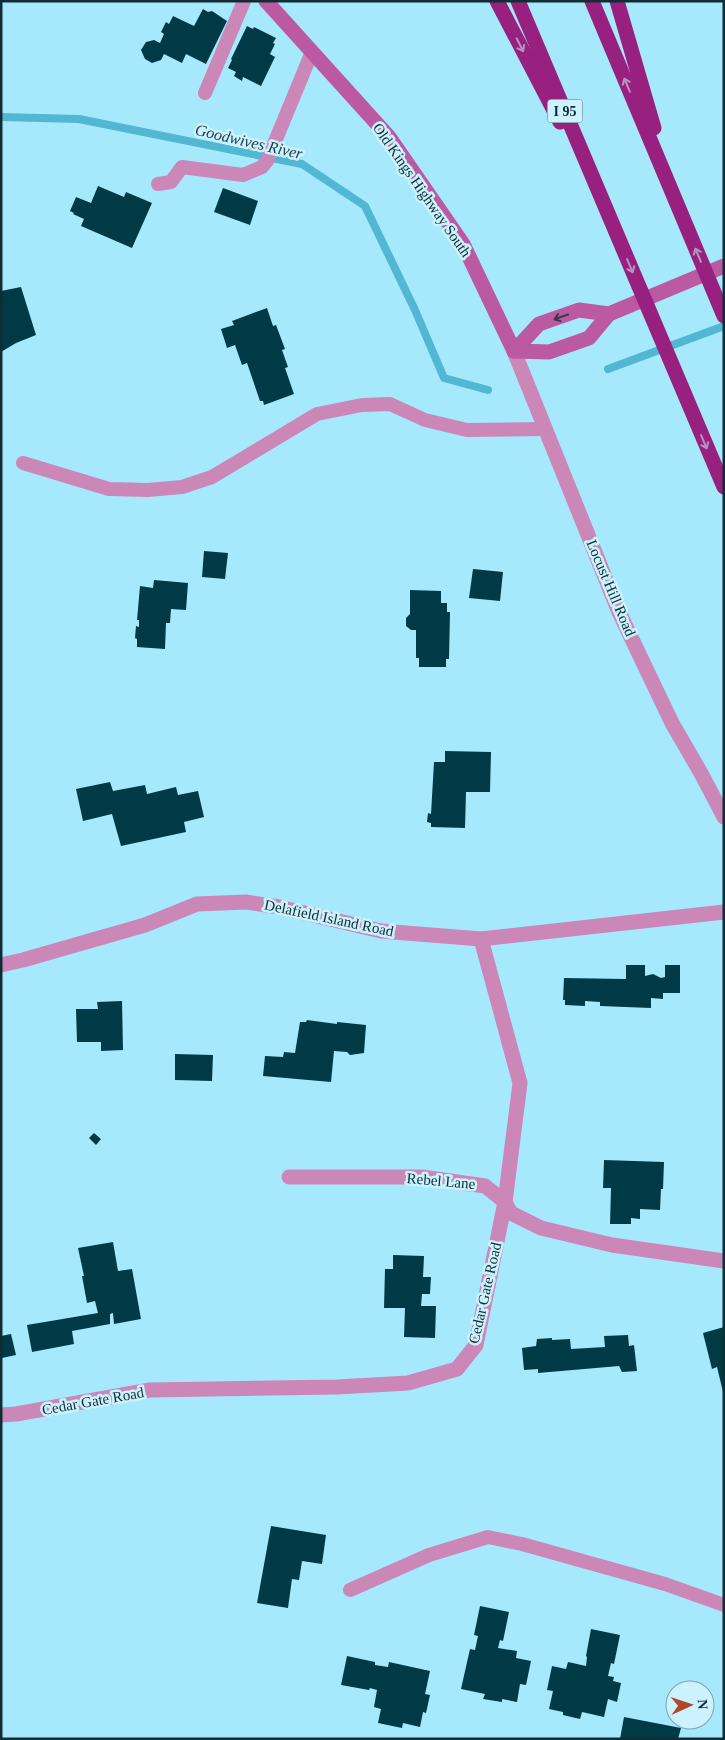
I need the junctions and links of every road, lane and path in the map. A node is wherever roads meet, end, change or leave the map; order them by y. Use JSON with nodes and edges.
{"nodes":[{"id":1,"x":244,"y":1,"type":"edge"},
{"id":2,"x":266,"y":1,"type":"edge"},
{"id":3,"x":497,"y":1,"type":"edge"},
{"id":4,"x":518,"y":1,"type":"edge"},
{"id":5,"x":592,"y":1,"type":"edge"},
{"id":6,"x":617,"y":1,"type":"edge"},
{"id":7,"x":312,"y":52,"type":"junction"},
{"id":8,"x":205,"y":93,"type":"dead end"},
{"id":9,"x":158,"y":184,"type":"dead end"},
{"id":10,"x":673,"y":194,"type":"junction"},
{"id":11,"x":611,"y":221,"type":"junction"},
{"id":12,"x":724,"y":266,"type":"edge"},
{"id":13,"x":609,"y":314,"type":"junction"},
{"id":14,"x":724,"y":316,"type":"edge"},
{"id":15,"x":514,"y":351,"type":"junction"},
{"id":16,"x":545,"y":428,"type":"junction"},
{"id":17,"x":24,"y":463,"type":"dead end"},
{"id":18,"x":724,"y":487,"type":"edge"},
{"id":19,"x":724,"y":817,"type":"edge"},
{"id":20,"x":724,"y":912,"type":"edge"},
{"id":21,"x":481,"y":939,"type":"junction"},
{"id":22,"x":1,"y":964,"type":"edge"},
{"id":23,"x":289,"y":1178,"type":"dead end"},
{"id":24,"x":504,"y":1202,"type":"junction"},
{"id":25,"x":724,"y":1261,"type":"edge"},
{"id":26,"x":1,"y":1415,"type":"edge"},
{"id":27,"x":350,"y":1590,"type":"dead end"},
{"id":28,"x":724,"y":1605,"type":"edge"}],
"edges":[{"from":1,"to":8,"type":"lane"},
{"from":2,"to":7,"type":"street","name":"Old Kings Highway South"},
{"from":3,"to":11,"type":"highway","one_way":true},
{"from":4,"to":11,"type":"highway","number":"I 95"},
{"from":10,"to":5,"type":"highway","one_way":true},
{"from":6,"to":10,"type":"highway"},
{"from":7,"to":9,"type":"lane"},
{"from":7,"to":15,"type":"street","name":"Old Kings Highway South"},
{"from":14,"to":10,"type":"highway","one_way":true},
{"from":11,"to":18,"type":"highway","number":"I 95","one_way":true},
{"from":12,"to":13,"type":"street"},
{"from":13,"to":15,"type":"street"},
{"from":13,"to":15,"type":"street","one_way":true},
{"from":15,"to":16,"type":"street","name":"Locust Hill Road"},
{"from":16,"to":17,"type":"lane"},
{"from":16,"to":19,"type":"street","name":"Locust Hill Road"},
{"from":20,"to":21,"type":"street","name":"Delafield Island Road"},
{"from":21,"to":22,"type":"street","name":"Delafield Island Road"},
{"from":21,"to":24,"type":"street","name":"Cedar Gate Road"},
{"from":23,"to":24,"type":"street","name":"Rebel Lane"},
{"from":24,"to":25,"type":"street","name":"Rebel Lane"},
{"from":24,"to":26,"type":"street","name":"Cedar Gate Road"},
{"from":27,"to":28,"type":"lane"}]}
